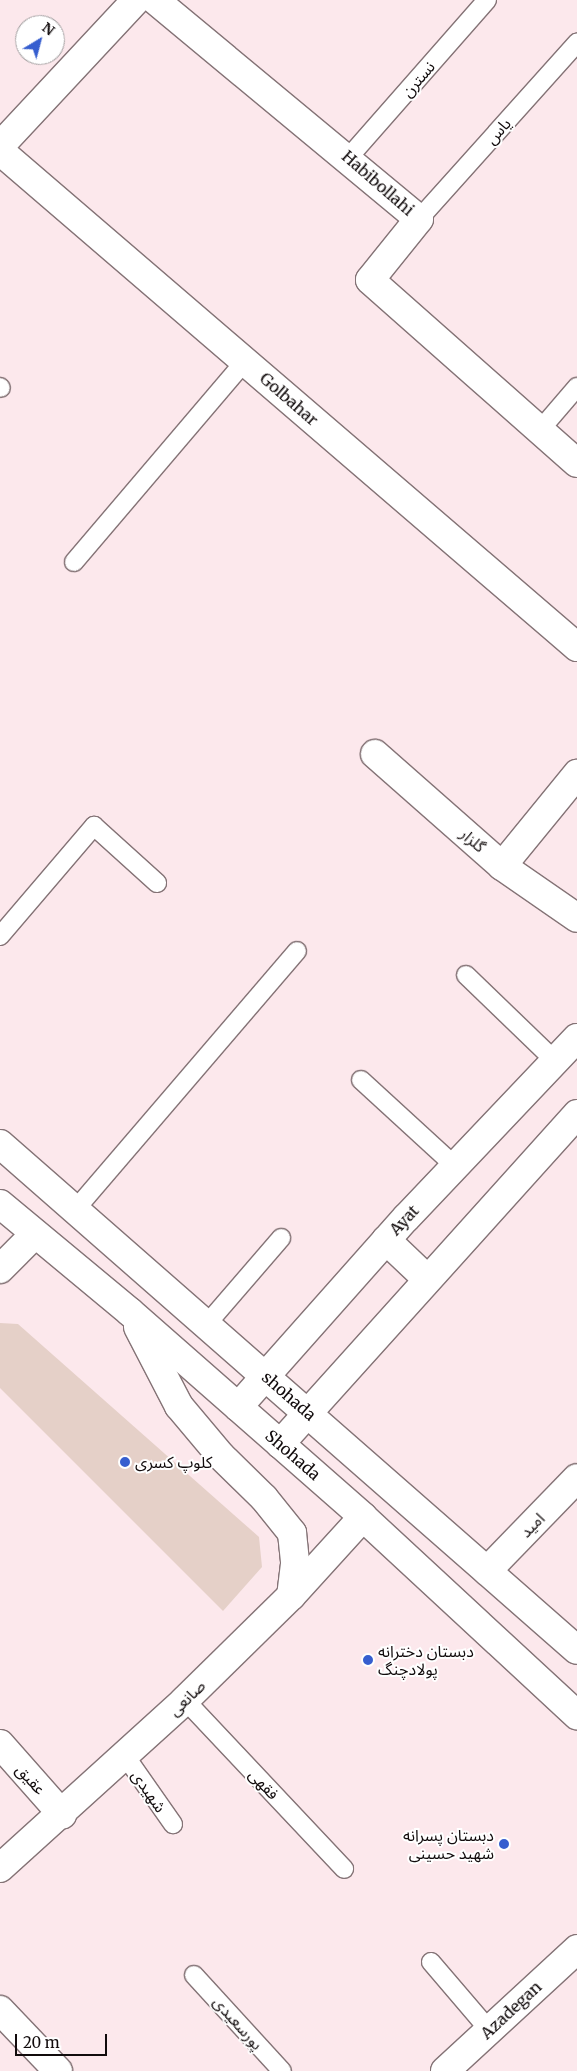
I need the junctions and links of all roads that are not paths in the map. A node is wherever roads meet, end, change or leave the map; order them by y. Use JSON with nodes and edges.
{"nodes":[{"id":1,"x":136,"y":0,"type":"edge"},
{"id":2,"x":155,"y":0,"type":"edge"},
{"id":3,"x":487,"y":0,"type":"edge"},
{"id":4,"x":577,"y":43,"type":"edge"},
{"id":5,"x":0,"y":146,"type":"edge"},
{"id":6,"x":0,"y":151,"type":"edge"},
{"id":7,"x":349,"y":157,"type":"junction"},
{"id":8,"x":419,"y":218,"type":"junction"},
{"id":9,"x":245,"y":361,"type":"junction"},
{"id":10,"x":577,"y":387,"type":"edge"},
{"id":11,"x":540,"y":430,"type":"junction"},
{"id":12,"x":577,"y":463,"type":"edge"},
{"id":13,"x":74,"y":562,"type":"dead end"},
{"id":14,"x":577,"y":647,"type":"edge"},
{"id":15,"x":375,"y":754,"type":"dead end"},
{"id":16,"x":577,"y":774,"type":"edge"},
{"id":17,"x":502,"y":866,"type":"junction"},
{"id":18,"x":157,"y":882,"type":"dead end"},
{"id":19,"x":577,"y":918,"type":"edge"},
{"id":20,"x":0,"y":936,"type":"edge"},
{"id":21,"x":297,"y":952,"type":"dead end"},
{"id":22,"x":466,"y":975,"type":"dead end"},
{"id":23,"x":577,"y":1038,"type":"edge"},
{"id":24,"x":556,"y":1062,"type":"junction"},
{"id":25,"x":361,"y":1080,"type":"dead end"},
{"id":26,"x":577,"y":1114,"type":"edge"},
{"id":27,"x":0,"y":1144,"type":"edge"},
{"id":28,"x":455,"y":1166,"type":"junction"},
{"id":29,"x":0,"y":1204,"type":"edge"},
{"id":30,"x":75,"y":1210,"type":"junction"},
{"id":31,"x":35,"y":1234,"type":"junction"},
{"id":32,"x":281,"y":1238,"type":"dead end"},
{"id":33,"x":386,"y":1240,"type":"junction"},
{"id":34,"x":0,"y":1269,"type":"edge"},
{"id":35,"x":426,"y":1278,"type":"junction"},
{"id":36,"x":130,"y":1312,"type":"junction"},
{"id":37,"x":206,"y":1325,"type":"junction"},
{"id":38,"x":266,"y":1376,"type":"junction"},
{"id":39,"x":238,"y":1407,"type":"junction"},
{"id":40,"x":308,"y":1412,"type":"junction"},
{"id":41,"x":280,"y":1444,"type":"junction"},
{"id":42,"x":577,"y":1478,"type":"edge"},
{"id":43,"x":363,"y":1517,"type":"junction"},
{"id":44,"x":487,"y":1571,"type":"junction"},
{"id":45,"x":291,"y":1596,"type":"junction"},
{"id":46,"x":577,"y":1650,"type":"edge"},
{"id":47,"x":185,"y":1700,"type":"junction"},
{"id":48,"x":577,"y":1715,"type":"edge"},
{"id":49,"x":0,"y":1744,"type":"edge"},
{"id":50,"x":126,"y":1757,"type":"junction"},
{"id":51,"x":62,"y":1814,"type":"junction"},
{"id":52,"x":173,"y":1824,"type":"dead end"},
{"id":53,"x":0,"y":1868,"type":"edge"},
{"id":54,"x":344,"y":1869,"type":"dead end"},
{"id":55,"x":577,"y":1949,"type":"edge"},
{"id":56,"x":432,"y":1962,"type":"dead end"},
{"id":57,"x":194,"y":1975,"type":"dead end"},
{"id":58,"x":0,"y":2010,"type":"edge"},
{"id":59,"x":488,"y":2030,"type":"junction"},
{"id":60,"x":450,"y":2069,"type":"edge"},
{"id":61,"x":58,"y":2071,"type":"edge"},
{"id":62,"x":282,"y":2071,"type":"edge"}],
"edges":[{"from":1,"to":5,"type":"street"},
{"from":2,"to":7,"type":"street","name":"Habibollahi"},
{"from":3,"to":7,"type":"lane","name":"نسترن"},
{"from":4,"to":8,"type":"lane","name":"یاس"},
{"from":6,"to":9,"type":"street","name":"Golbahar"},
{"from":7,"to":8,"type":"street","name":"Habibollahi"},
{"from":8,"to":11,"type":"street","name":"Habibollahi"},
{"from":9,"to":13,"type":"lane"},
{"from":9,"to":14,"type":"street","name":"Golbahar"},
{"from":10,"to":11,"type":"lane"},
{"from":11,"to":12,"type":"street","name":"Habibollahi"},
{"from":15,"to":17,"type":"street","name":"گلزار"},
{"from":16,"to":17,"type":"street"},
{"from":17,"to":19,"type":"street","name":"گلزار"},
{"from":18,"to":20,"type":"lane"},
{"from":21,"to":30,"type":"lane"},
{"from":22,"to":24,"type":"lane"},
{"from":23,"to":24,"type":"street","name":"Ayat"},
{"from":24,"to":28,"type":"street","name":"Ayat"},
{"from":25,"to":28,"type":"lane"},
{"from":26,"to":35,"type":"street"},
{"from":27,"to":30,"type":"street","name":"shohada"},
{"from":28,"to":33,"type":"street","name":"Ayat"},
{"from":29,"to":31,"type":"street","name":"Shohada"},
{"from":30,"to":37,"type":"street","name":"shohada"},
{"from":31,"to":34,"type":"street"},
{"from":31,"to":36,"type":"street","name":"Shohada"},
{"from":32,"to":37,"type":"lane"},
{"from":33,"to":35,"type":"street"},
{"from":33,"to":38,"type":"street","name":"Ayat"},
{"from":35,"to":40,"type":"street"},
{"from":36,"to":39,"type":"street","name":"Shohada"},
{"from":36,"to":45,"type":"street"},
{"from":37,"to":38,"type":"street","name":"shohada"},
{"from":38,"to":39,"type":"street","name":"Ayat"},
{"from":38,"to":40,"type":"street","name":"shohada"},
{"from":39,"to":41,"type":"street","name":"Shohada"},
{"from":40,"to":41,"type":"street"},
{"from":40,"to":44,"type":"street","name":"shohada"},
{"from":41,"to":43,"type":"street","name":"Shohada"},
{"from":42,"to":44,"type":"street","name":"امید"},
{"from":43,"to":45,"type":"street","name":"صانعی"},
{"from":43,"to":48,"type":"street","name":"Shohada"},
{"from":44,"to":46,"type":"street","name":"shohada"},
{"from":45,"to":47,"type":"street","name":"صانعی"},
{"from":47,"to":50,"type":"street","name":"صانعی"},
{"from":47,"to":54,"type":"lane","name":"فقهی"},
{"from":49,"to":51,"type":"street","name":"عقیق"},
{"from":50,"to":51,"type":"street","name":"صانعی"},
{"from":50,"to":52,"type":"lane","name":"شهیدی"},
{"from":51,"to":53,"type":"street","name":"صانعی"},
{"from":55,"to":59,"type":"street","name":"Azadegan"},
{"from":56,"to":59,"type":"lane"},
{"from":57,"to":62,"type":"lane","name":"پورسعیدی"},
{"from":58,"to":61,"type":"street"},
{"from":59,"to":60,"type":"street","name":"Azadegan"}]}
